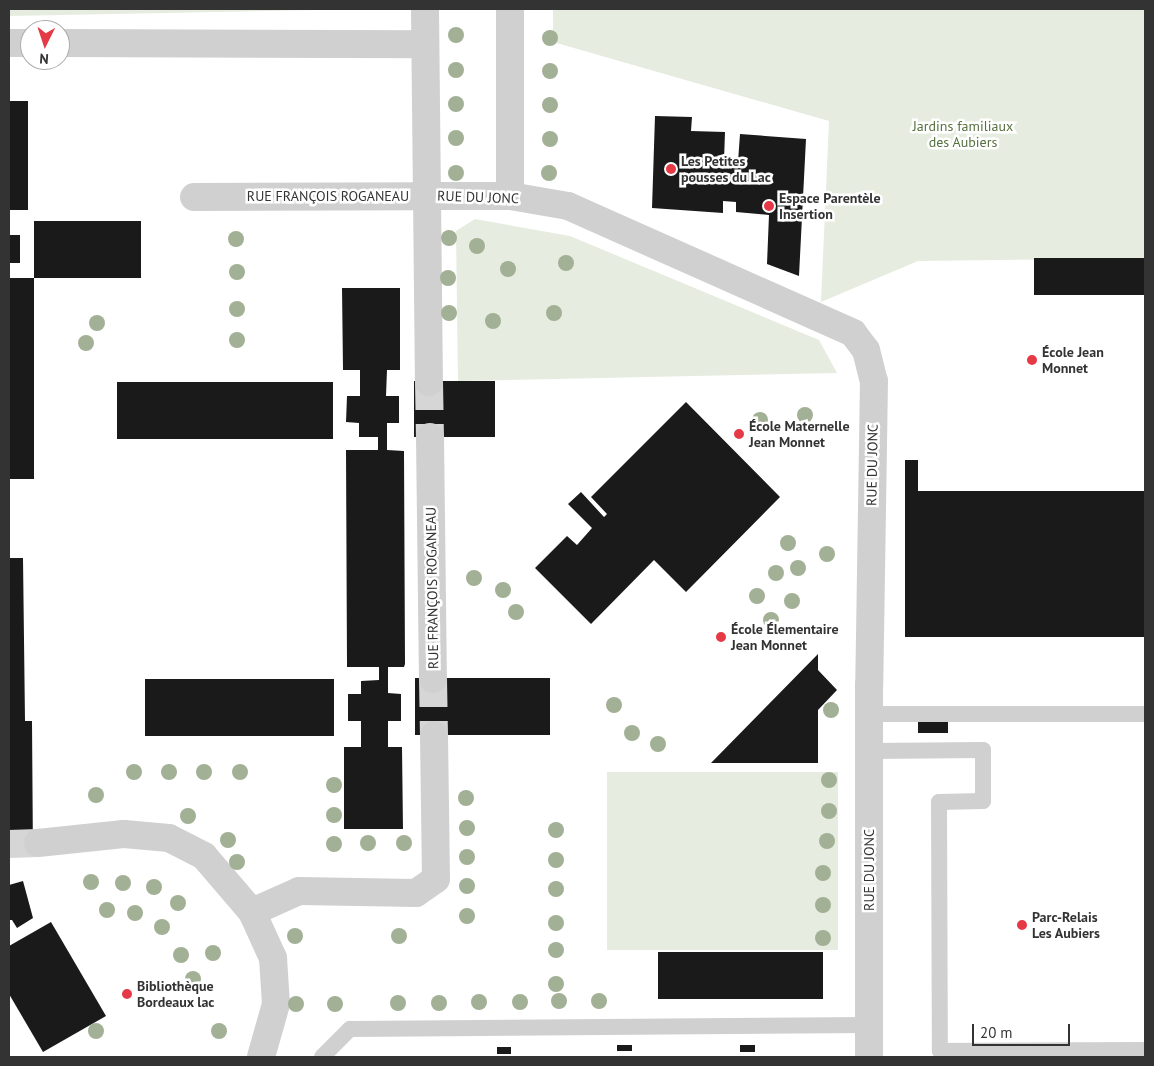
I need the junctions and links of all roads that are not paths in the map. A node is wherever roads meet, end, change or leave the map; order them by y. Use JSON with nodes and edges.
{"nodes":[{"id":1,"x":425,"y":9,"type":"edge"},
{"id":2,"x":510,"y":9,"type":"edge"},
{"id":3,"x":70,"y":43,"type":"edge"},
{"id":4,"x":425,"y":44,"type":"junction"},
{"id":5,"x":426,"y":196,"type":"junction"},
{"id":6,"x":510,"y":196,"type":"junction"},
{"id":7,"x":194,"y":197,"type":"dead end"},
{"id":8,"x":429,"y":382,"type":"tunnel mouth"},
{"id":9,"x":430,"y":437,"type":"tunnel mouth"},
{"id":10,"x":433,"y":679,"type":"tunnel mouth"},
{"id":11,"x":868,"y":714,"type":"junction"},
{"id":12,"x":1145,"y":714,"type":"edge"},
{"id":13,"x":434,"y":735,"type":"tunnel mouth"},
{"id":14,"x":869,"y":751,"type":"junction"},
{"id":15,"x":38,"y":843,"type":"tunnel mouth"},
{"id":16,"x":252,"y":912,"type":"junction"},
{"id":17,"x":869,"y":1025,"type":"junction"},
{"id":18,"x":1145,"y":1050,"type":"edge"},
{"id":19,"x":260,"y":1057,"type":"edge"},
{"id":20,"x":322,"y":1057,"type":"edge"},
{"id":21,"x":869,"y":1057,"type":"edge"}],
"edges":[{"from":1,"to":4,"type":"street"},
{"from":2,"to":6,"type":"street"},
{"from":3,"to":4,"type":"street"},
{"from":4,"to":5,"type":"street"},
{"from":5,"to":6,"type":"street","name":"RUE DU JONC"},
{"from":5,"to":7,"type":"street","name":"RUE FRANÇOIS ROGANEAU"},
{"from":5,"to":8,"type":"street","name":"RUE FRANÇOIS ROGANEAU"},
{"from":6,"to":11,"type":"street","name":"RUE DU JONC"},
{"from":9,"to":10,"type":"street","name":"RUE FRANÇOIS ROGANEAU"},
{"from":11,"to":12,"type":"lane"},
{"from":11,"to":14,"type":"street","name":"RUE DU JONC"},
{"from":13,"to":16,"type":"street"},
{"from":14,"to":17,"type":"street","name":"RUE DU JONC"},
{"from":14,"to":18,"type":"lane"},
{"from":15,"to":16,"type":"street"},
{"from":16,"to":19,"type":"street"},
{"from":17,"to":20,"type":"lane"},
{"from":17,"to":21,"type":"street","name":"RUE DU JONC"}]}
